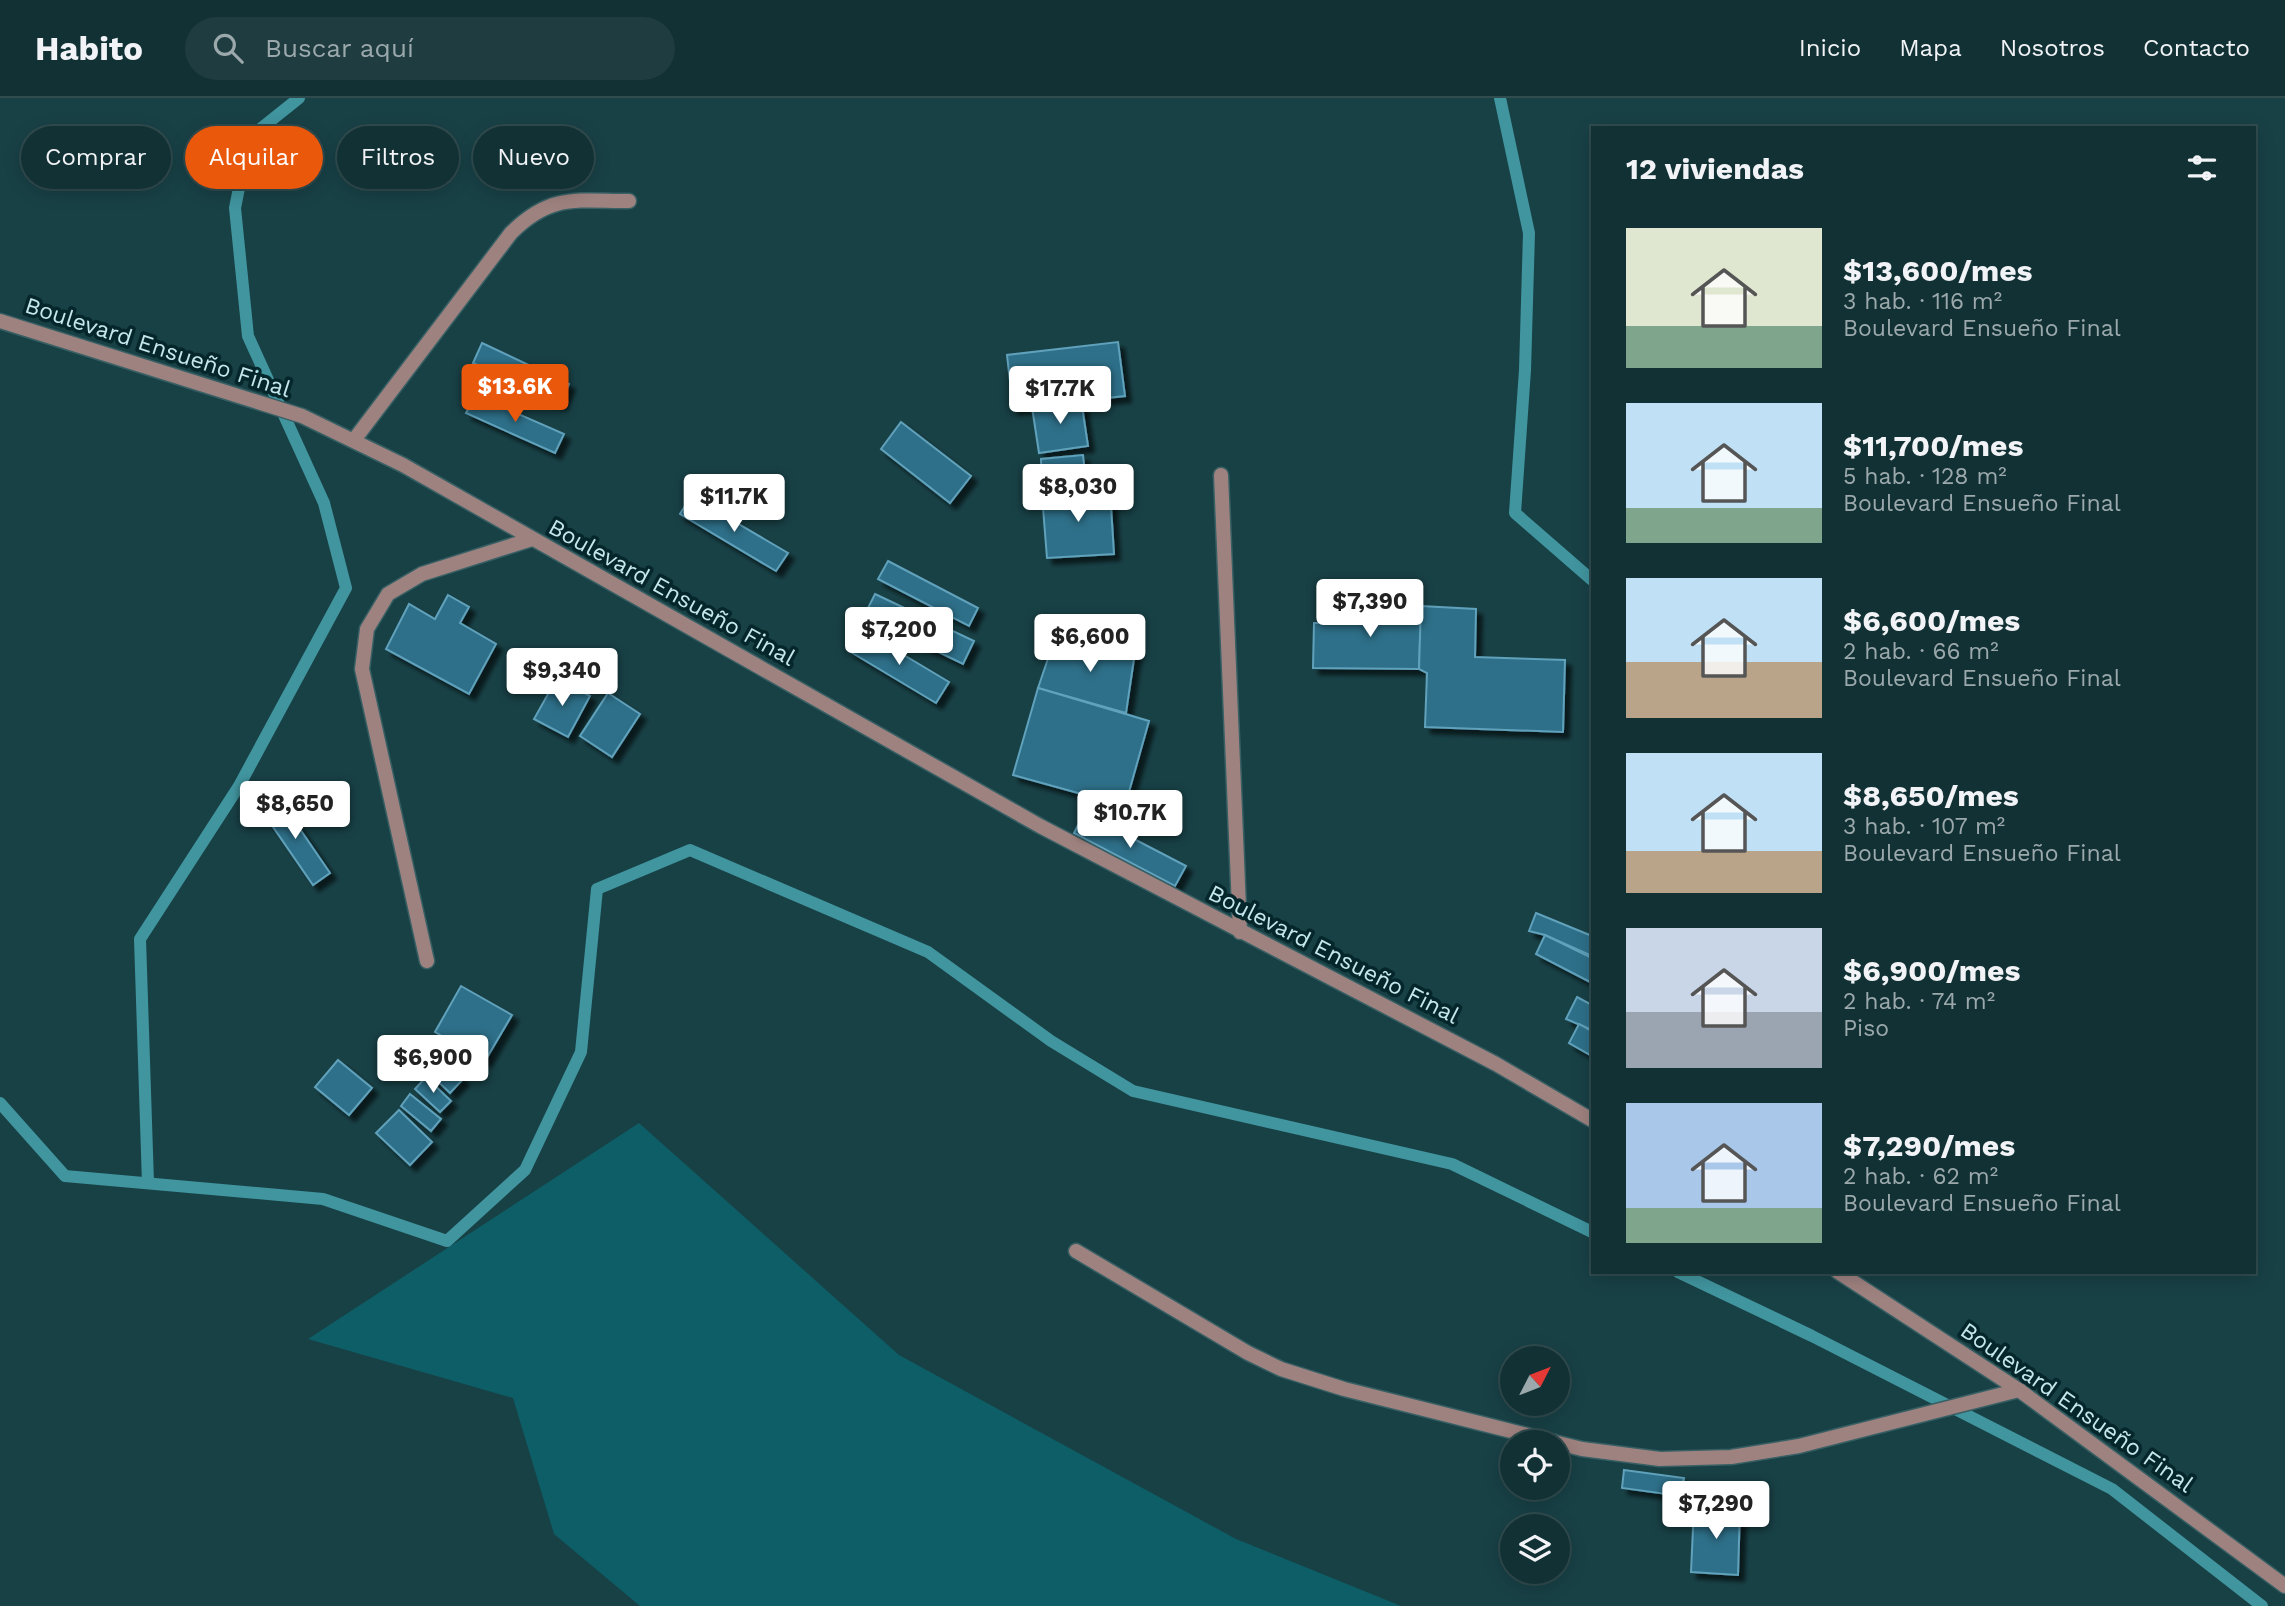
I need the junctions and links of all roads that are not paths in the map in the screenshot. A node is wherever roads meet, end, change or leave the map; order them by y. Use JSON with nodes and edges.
{"nodes":[{"id":1,"x":629,"y":201,"type":"dead end"},
{"id":2,"x":0,"y":321,"type":"edge"},
{"id":3,"x":354,"y":440,"type":"junction"},
{"id":4,"x":1221,"y":475,"type":"dead end"},
{"id":5,"x":532,"y":539,"type":"junction"},
{"id":6,"x":1240,"y":932,"type":"junction"},
{"id":7,"x":427,"y":961,"type":"dead end"},
{"id":8,"x":1591,"y":1119,"type":"edge"},
{"id":9,"x":1076,"y":1251,"type":"dead end"},
{"id":10,"x":1841,"y":1274,"type":"edge"},
{"id":11,"x":2019,"y":1390,"type":"junction"},
{"id":12,"x":1508,"y":1430,"type":"edge"},
{"id":13,"x":1570,"y":1446,"type":"edge"},
{"id":14,"x":2285,"y":1586,"type":"edge"}],
"edges":[{"from":1,"to":3,"type":"street"},
{"from":2,"to":3,"type":"street","name":"Boulevard Ensueño Final"},
{"from":3,"to":5,"type":"street","name":"Boulevard Ensueño Final"},
{"from":4,"to":6,"type":"street"},
{"from":5,"to":6,"type":"street","name":"Boulevard Ensueño Final"},
{"from":5,"to":7,"type":"street"},
{"from":6,"to":8,"type":"street","name":"Boulevard Ensueño Final"},
{"from":9,"to":12,"type":"street"},
{"from":10,"to":11,"type":"street","name":"Boulevard Ensueño Final"},
{"from":11,"to":13,"type":"street"},
{"from":11,"to":14,"type":"street","name":"Boulevard Ensueño Final"}]}
